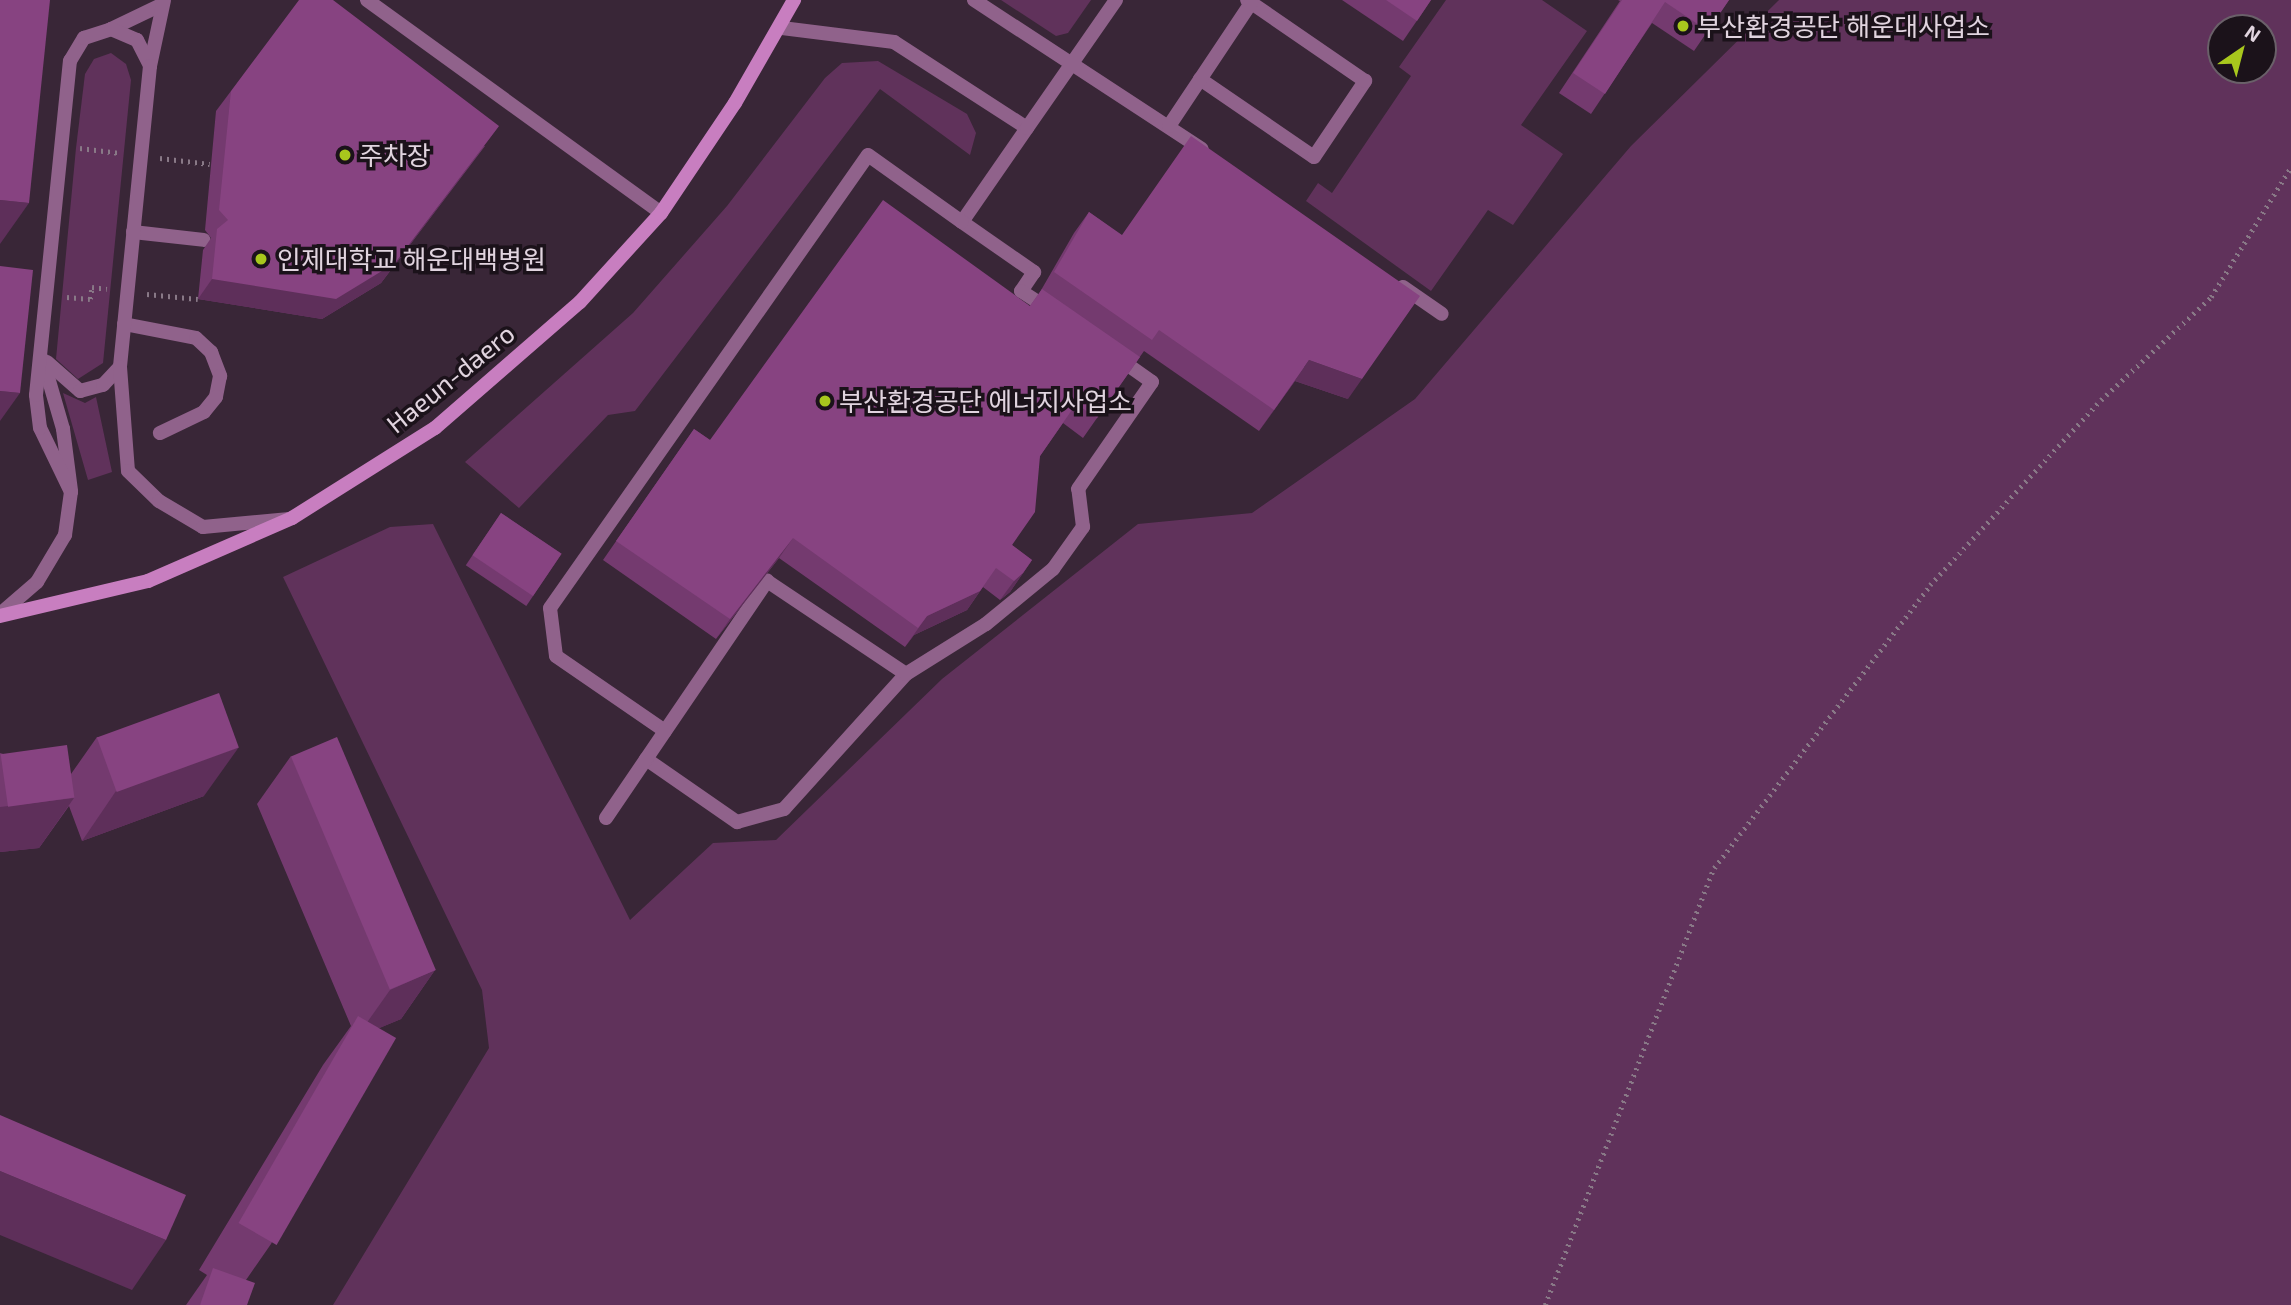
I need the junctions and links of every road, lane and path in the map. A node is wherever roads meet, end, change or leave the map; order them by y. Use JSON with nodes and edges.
{"nodes":[{"id":1,"x":367,"y":0,"type":"edge"},
{"id":2,"x":794,"y":0,"type":"edge"},
{"id":3,"x":974,"y":0,"type":"edge"},
{"id":4,"x":1116,"y":0,"type":"edge"},
{"id":5,"x":1249,"y":1,"type":"edge"},
{"id":6,"x":162,"y":2,"type":"edge"},
{"id":7,"x":111,"y":29,"type":"junction"},
{"id":8,"x":782,"y":29,"type":"junction"},
{"id":9,"x":1073,"y":63,"type":"junction"},
{"id":10,"x":150,"y":66,"type":"junction"},
{"id":11,"x":1200,"y":79,"type":"junction"},
{"id":12,"x":1169,"y":126,"type":"junction"},
{"id":13,"x":1027,"y":128,"type":"junction"},
{"id":14,"x":61,"y":146,"type":"junction"},
{"id":15,"x":140,"y":156,"type":"junction"},
{"id":16,"x":1214,"y":158,"type":"edge"},
{"id":17,"x":210,"y":164,"type":"dead end"},
{"id":18,"x":2291,"y":167,"type":"edge"},
{"id":19,"x":661,"y":213,"type":"junction"},
{"id":20,"x":962,"y":222,"type":"junction"},
{"id":21,"x":133,"y":232,"type":"junction"},
{"id":22,"x":204,"y":240,"type":"dead end"},
{"id":23,"x":1385,"y":275,"type":"edge"},
{"id":24,"x":127,"y":292,"type":"junction"},
{"id":25,"x":47,"y":294,"type":"junction"},
{"id":26,"x":198,"y":299,"type":"dead end"},
{"id":27,"x":1443,"y":314,"type":"dead end"},
{"id":28,"x":1065,"y":321,"type":"edge"},
{"id":29,"x":124,"y":324,"type":"junction"},
{"id":30,"x":1109,"y":351,"type":"edge"},
{"id":31,"x":42,"y":356,"type":"junction"},
{"id":32,"x":120,"y":367,"type":"junction"},
{"id":33,"x":160,"y":433,"type":"dead end"},
{"id":34,"x":71,"y":492,"type":"junction"},
{"id":35,"x":292,"y":518,"type":"junction"},
{"id":36,"x":0,"y":615,"type":"edge"},
{"id":37,"x":906,"y":674,"type":"junction"},
{"id":38,"x":665,"y":731,"type":"junction"},
{"id":39,"x":646,"y":759,"type":"junction"},
{"id":40,"x":606,"y":818,"type":"dead end"},
{"id":41,"x":1545,"y":1305,"type":"edge"}],
"edges":[{"from":1,"to":19,"type":"street"},
{"from":2,"to":8,"type":"main road","name":"Haeun-daero"},
{"from":3,"to":9,"type":"street"},
{"from":4,"to":9,"type":"street"},
{"from":5,"to":11,"type":"street"},
{"from":5,"to":11,"type":"street"},
{"from":6,"to":7,"type":"street"},
{"from":6,"to":10,"type":"street"},
{"from":7,"to":10,"type":"street"},
{"from":7,"to":14,"type":"street"},
{"from":8,"to":13,"type":"street"},
{"from":8,"to":19,"type":"main road","name":"Haeun-daero"},
{"from":9,"to":12,"type":"street"},
{"from":9,"to":13,"type":"street"},
{"from":10,"to":15,"type":"street"},
{"from":11,"to":12,"type":"street"},
{"from":12,"to":16,"type":"street"},
{"from":13,"to":20,"type":"street"},
{"from":14,"to":15,"type":"path"},
{"from":14,"to":25,"type":"street"},
{"from":15,"to":17,"type":"path"},
{"from":15,"to":21,"type":"street"},
{"from":18,"to":41,"type":"path"},
{"from":19,"to":35,"type":"main road","name":"Haeun-daero"},
{"from":20,"to":28,"type":"street"},
{"from":20,"to":38,"type":"street"},
{"from":21,"to":22,"type":"street"},
{"from":21,"to":24,"type":"street"},
{"from":23,"to":27,"type":"street"},
{"from":24,"to":25,"type":"path"},
{"from":24,"to":26,"type":"path"},
{"from":24,"to":29,"type":"street"},
{"from":25,"to":31,"type":"street"},
{"from":29,"to":32,"type":"street"},
{"from":29,"to":33,"type":"street"},
{"from":30,"to":37,"type":"street"},
{"from":31,"to":32,"type":"street"},
{"from":31,"to":34,"type":"street"},
{"from":31,"to":34,"type":"street"},
{"from":32,"to":35,"type":"street"},
{"from":34,"to":36,"type":"street"},
{"from":35,"to":36,"type":"main road","name":"Haeun-daero"},
{"from":37,"to":38,"type":"street"},
{"from":37,"to":39,"type":"street"},
{"from":38,"to":39,"type":"street"},
{"from":39,"to":40,"type":"street"}]}
